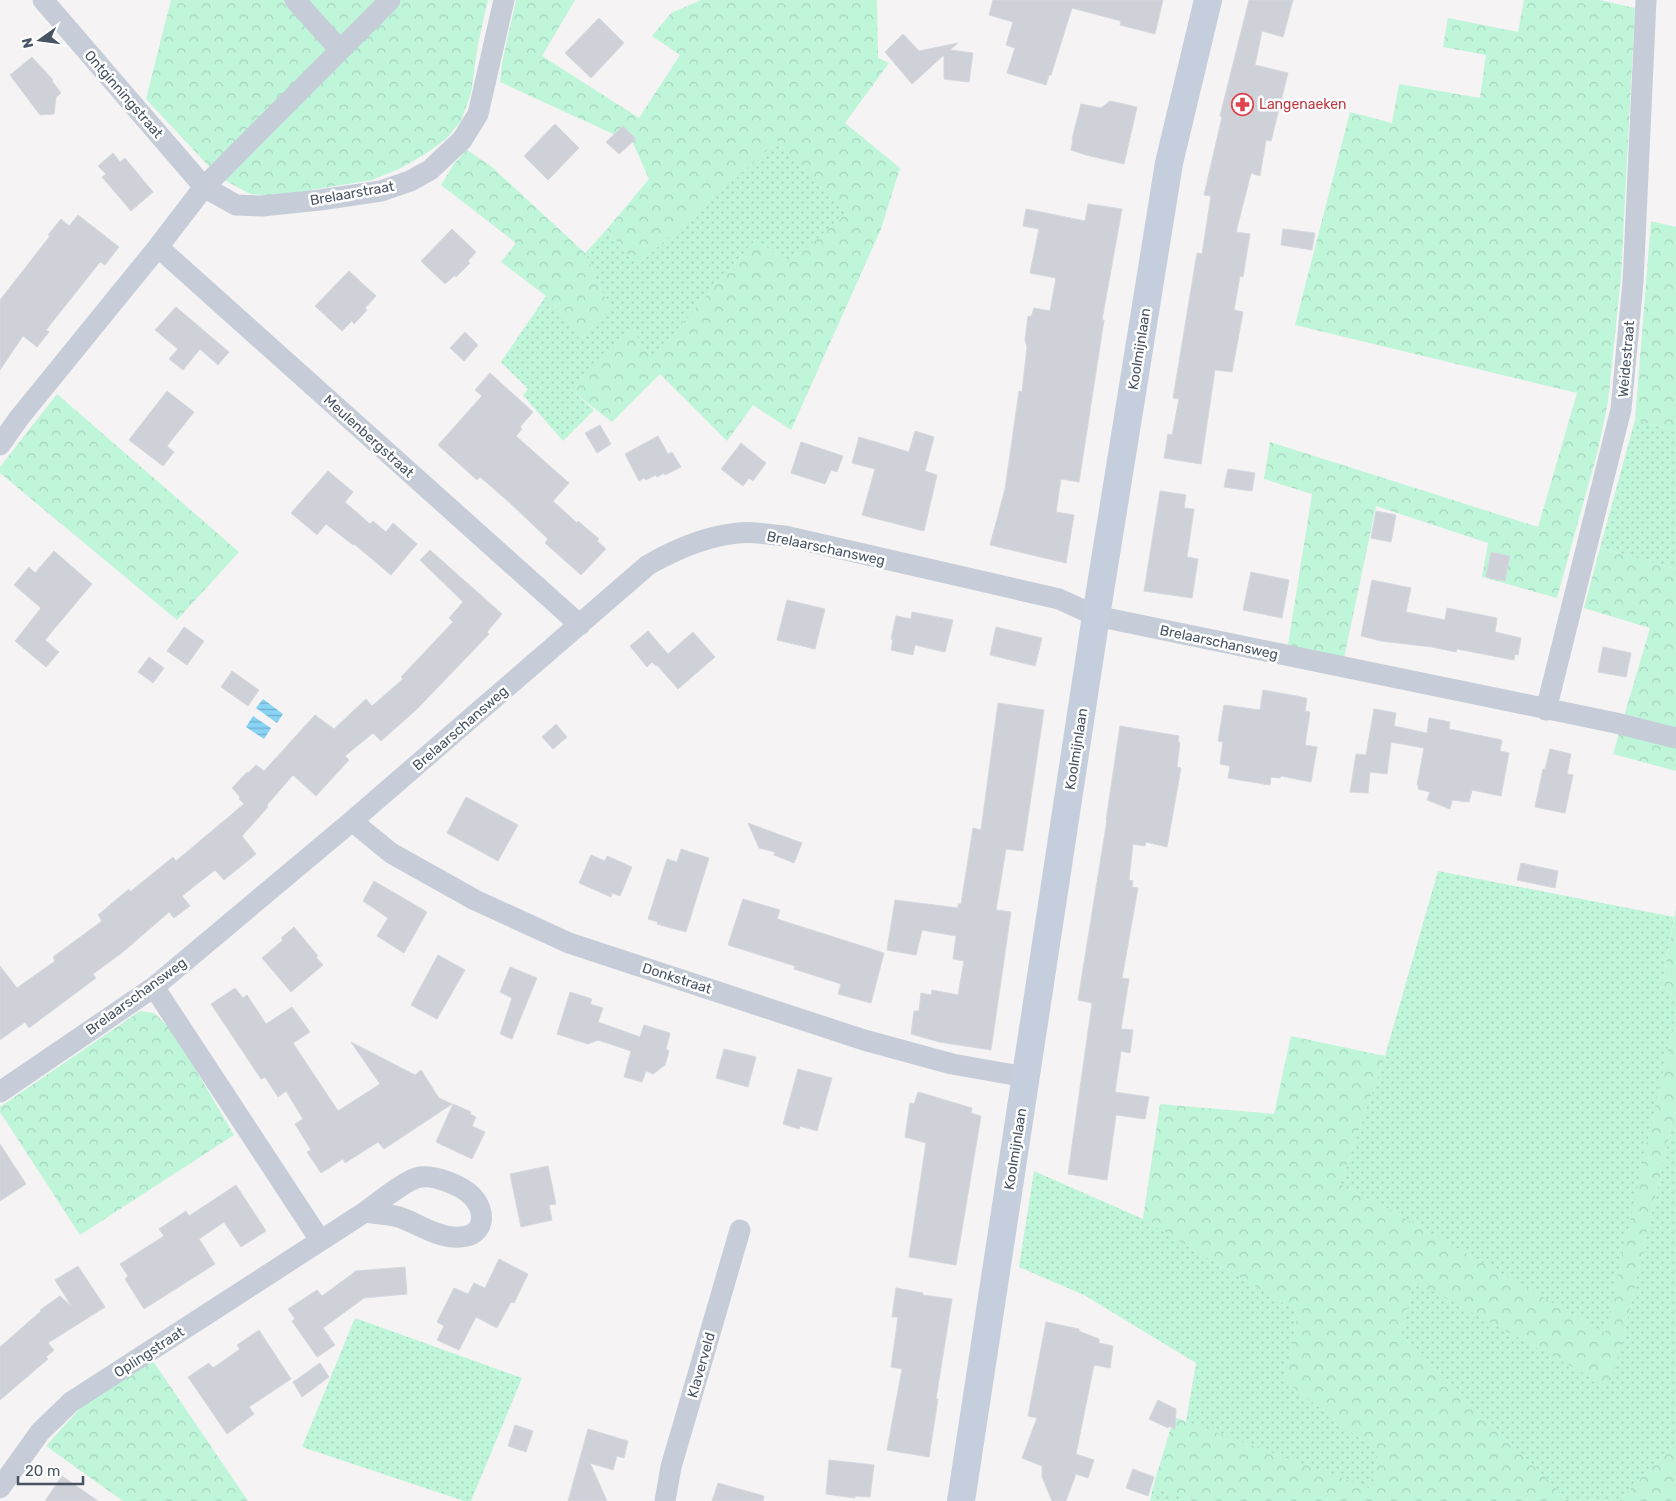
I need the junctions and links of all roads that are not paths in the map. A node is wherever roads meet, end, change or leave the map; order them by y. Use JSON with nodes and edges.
{"nodes":[{"id":1,"x":43,"y":0,"type":"edge"},
{"id":2,"x":295,"y":0,"type":"edge"},
{"id":3,"x":390,"y":0,"type":"edge"},
{"id":4,"x":504,"y":0,"type":"edge"},
{"id":5,"x":1208,"y":0,"type":"edge"},
{"id":6,"x":1646,"y":0,"type":"edge"},
{"id":7,"x":340,"y":50,"type":"junction"},
{"id":8,"x":204,"y":187,"type":"junction"},
{"id":9,"x":158,"y":247,"type":"junction"},
{"id":10,"x":0,"y":445,"type":"edge"},
{"id":11,"x":1096,"y":616,"type":"junction"},
{"id":12,"x":580,"y":624,"type":"junction"},
{"id":13,"x":1546,"y":710,"type":"junction"},
{"id":14,"x":1676,"y":738,"type":"edge"},
{"id":15,"x":352,"y":821,"type":"junction"},
{"id":16,"x":154,"y":987,"type":"junction"},
{"id":17,"x":1026,"y":1077,"type":"junction"},
{"id":18,"x":0,"y":1092,"type":"edge"},
{"id":19,"x":365,"y":1212,"type":"junction"},
{"id":20,"x":740,"y":1230,"type":"dead end"},
{"id":21,"x":320,"y":1240,"type":"junction"},
{"id":22,"x":0,"y":1488,"type":"edge"},
{"id":23,"x":665,"y":1501,"type":"edge"},
{"id":24,"x":961,"y":1501,"type":"edge"}],
"edges":[{"from":1,"to":8,"type":"street","name":"Ontginningstraat"},
{"from":2,"to":7,"type":"street"},
{"from":3,"to":7,"type":"street"},
{"from":4,"to":8,"type":"street","name":"Brelaarstraat"},
{"from":5,"to":11,"type":"street","name":"Koolmijnlaan"},
{"from":6,"to":13,"type":"street","name":"Weidestraat"},
{"from":7,"to":8,"type":"street"},
{"from":8,"to":9,"type":"street"},
{"from":9,"to":10,"type":"street"},
{"from":9,"to":12,"type":"street","name":"Meulenbergstraat"},
{"from":11,"to":12,"type":"street","name":"Brelaarschansweg"},
{"from":11,"to":13,"type":"street","name":"Brelaarschansweg"},
{"from":11,"to":17,"type":"street","name":"Koolmijnlaan"},
{"from":12,"to":15,"type":"street","name":"Brelaarschansweg"},
{"from":13,"to":14,"type":"street","name":"Brelaarschansweg"},
{"from":15,"to":16,"type":"street","name":"Brelaarschansweg"},
{"from":15,"to":17,"type":"street","name":"Donkstraat"},
{"from":16,"to":18,"type":"street","name":"Brelaarschansweg"},
{"from":16,"to":21,"type":"street"},
{"from":17,"to":24,"type":"street","name":"Koolmijnlaan"},
{"from":19,"to":19,"type":"street","name":"Oplingstraat"},
{"from":19,"to":21,"type":"street","name":"Oplingstraat"},
{"from":20,"to":23,"type":"street","name":"Klaverveld"},
{"from":21,"to":22,"type":"street","name":"Oplingstraat"}]}
